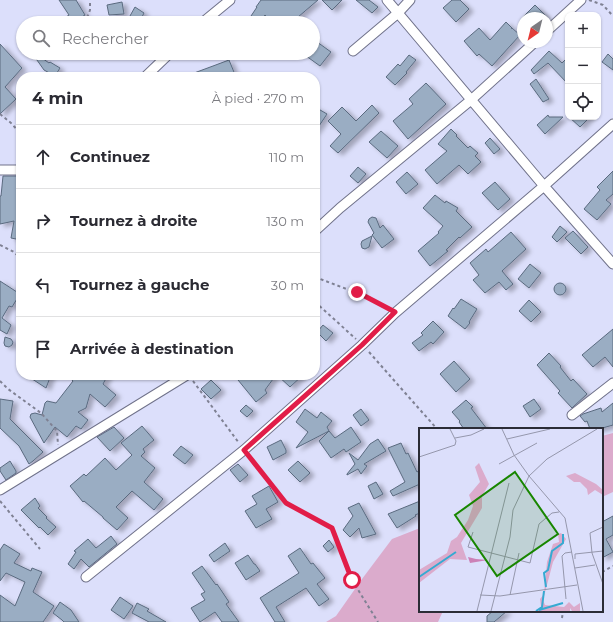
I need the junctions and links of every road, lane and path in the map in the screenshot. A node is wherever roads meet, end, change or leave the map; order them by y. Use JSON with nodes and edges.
{"nodes":[{"id":1,"x":90,"y":0,"type":"edge"},
{"id":2,"x":230,"y":0,"type":"edge"},
{"id":3,"x":387,"y":0,"type":"edge"},
{"id":4,"x":410,"y":0,"type":"edge"},
{"id":5,"x":580,"y":0,"type":"edge"},
{"id":6,"x":588,"y":0,"type":"edge"},
{"id":7,"x":398,"y":13,"type":"junction"},
{"id":8,"x":88,"y":16,"type":"edge"},
{"id":9,"x":211,"y":16,"type":"edge"},
{"id":10,"x":613,"y":16,"type":"edge"},
{"id":11,"x":553,"y":25,"type":"edge"},
{"id":12,"x":528,"y":48,"type":"edge"},
{"id":13,"x":353,"y":51,"type":"dead end"},
{"id":14,"x":163,"y":60,"type":"edge"},
{"id":15,"x":150,"y":72,"type":"edge"},
{"id":16,"x":472,"y":100,"type":"junction"},
{"id":17,"x":0,"y":114,"type":"edge"},
{"id":18,"x":613,"y":124,"type":"edge"},
{"id":19,"x":16,"y":128,"type":"edge"},
{"id":20,"x":0,"y":170,"type":"edge"},
{"id":21,"x":16,"y":170,"type":"edge"},
{"id":22,"x":544,"y":186,"type":"junction"},
{"id":23,"x":320,"y":226,"type":"edge"},
{"id":24,"x":0,"y":245,"type":"edge"},
{"id":25,"x":16,"y":254,"type":"edge"},
{"id":26,"x":613,"y":264,"type":"edge"},
{"id":27,"x":320,"y":280,"type":"edge"},
{"id":28,"x":320,"y":307,"type":"edge"},
{"id":29,"x":395,"y":312,"type":"junction"},
{"id":30,"x":362,"y":345,"type":"junction"},
{"id":31,"x":180,"y":380,"type":"edge"},
{"id":32,"x":192,"y":380,"type":"edge"},
{"id":33,"x":0,"y":381,"type":"edge"},
{"id":34,"x":613,"y":383,"type":"edge"},
{"id":35,"x":572,"y":415,"type":"dead end"},
{"id":36,"x":436,"y":428,"type":"edge"},
{"id":37,"x":244,"y":450,"type":"junction"},
{"id":38,"x":58,"y":454,"type":"junction"},
{"id":39,"x":0,"y":490,"type":"edge"},
{"id":40,"x":0,"y":501,"type":"edge"},
{"id":41,"x":40,"y":549,"type":"dead end"},
{"id":42,"x":613,"y":566,"type":"edge"},
{"id":43,"x":603,"y":571,"type":"edge"},
{"id":44,"x":86,"y":577,"type":"dead end"},
{"id":45,"x":563,"y":612,"type":"edge"},
{"id":46,"x":562,"y":618,"type":"dead end"},
{"id":47,"x":378,"y":622,"type":"edge"}],
"edges":[{"from":1,"to":8,"type":"path"},
{"from":2,"to":9,"type":"street"},
{"from":3,"to":7,"type":"street"},
{"from":4,"to":7,"type":"street"},
{"from":5,"to":11,"type":"street"},
{"from":6,"to":10,"type":"path"},
{"from":7,"to":13,"type":"street"},
{"from":7,"to":16,"type":"street"},
{"from":12,"to":16,"type":"street"},
{"from":14,"to":15,"type":"street"},
{"from":16,"to":22,"type":"street"},
{"from":16,"to":23,"type":"street"},
{"from":17,"to":19,"type":"path"},
{"from":18,"to":22,"type":"street"},
{"from":20,"to":21,"type":"street"},
{"from":22,"to":26,"type":"street"},
{"from":22,"to":29,"type":"street"},
{"from":24,"to":25,"type":"path"},
{"from":27,"to":29,"type":"path"},
{"from":28,"to":30,"type":"path"},
{"from":29,"to":30,"type":"street"},
{"from":30,"to":36,"type":"path"},
{"from":30,"to":37,"type":"street"},
{"from":31,"to":38,"type":"street"},
{"from":32,"to":37,"type":"path"},
{"from":33,"to":38,"type":"path"},
{"from":34,"to":35,"type":"street"},
{"from":37,"to":44,"type":"street"},
{"from":37,"to":47,"type":"path"},
{"from":38,"to":39,"type":"street"},
{"from":40,"to":41,"type":"path"},
{"from":42,"to":43,"type":"path"},
{"from":45,"to":46,"type":"path"}]}
